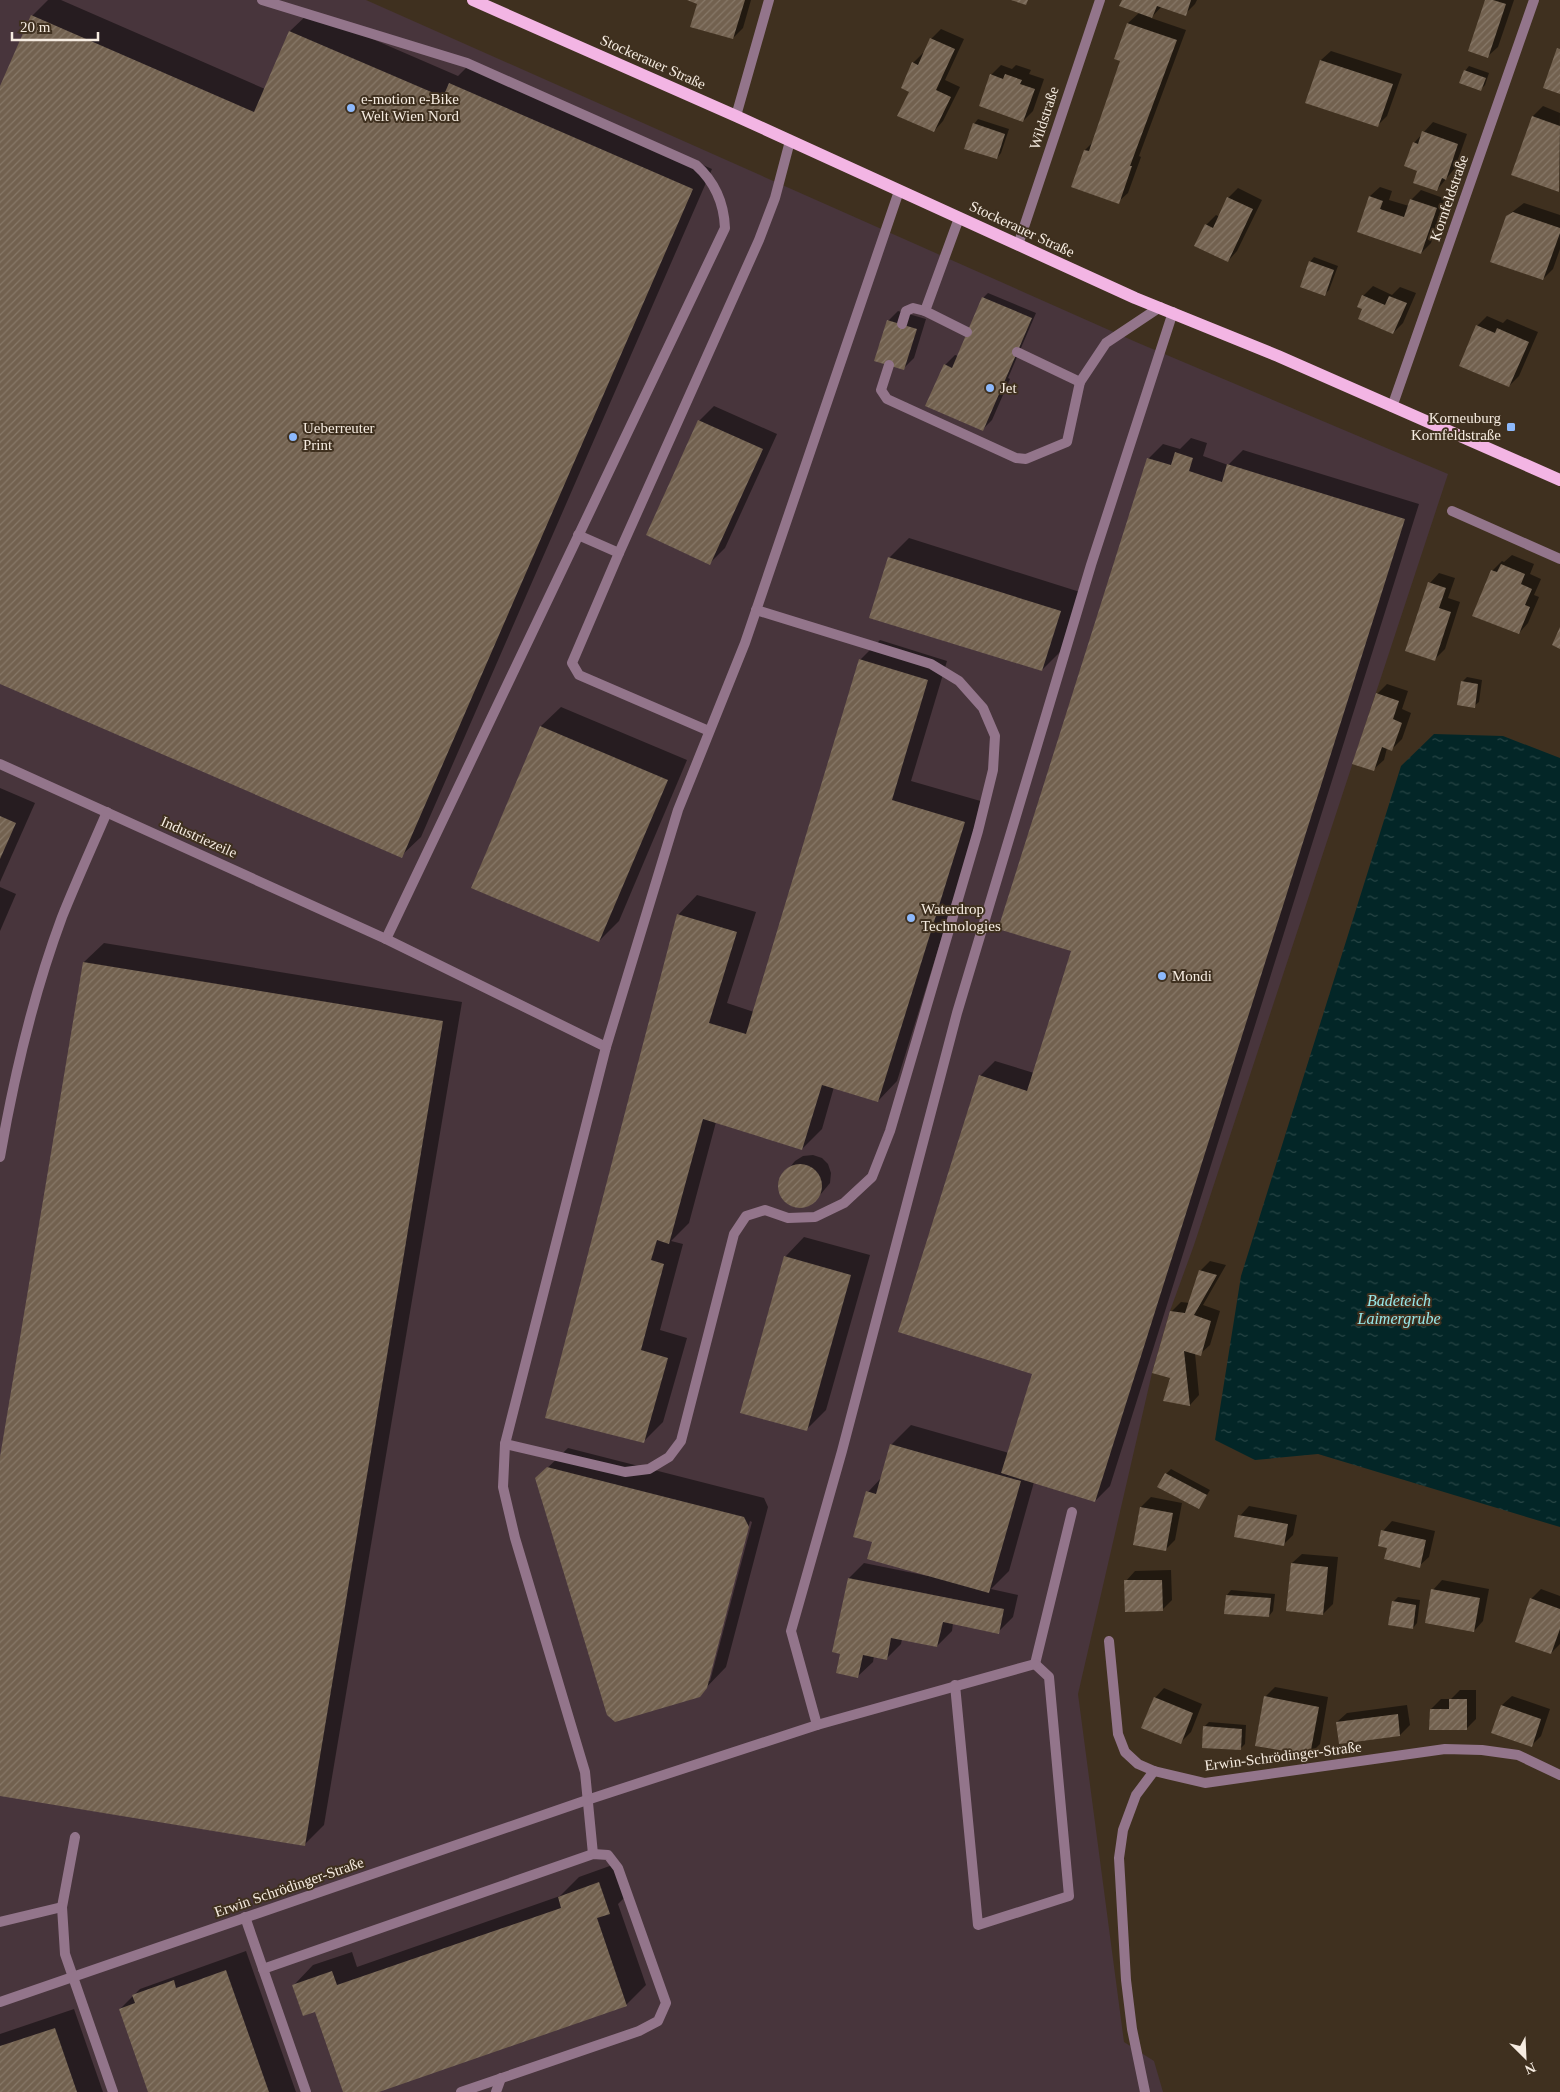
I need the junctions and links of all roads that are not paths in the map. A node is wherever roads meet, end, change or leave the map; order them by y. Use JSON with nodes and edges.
{"nodes":[{"id":1,"x":262,"y":0,"type":"edge"},
{"id":2,"x":473,"y":0,"type":"edge"},
{"id":3,"x":769,"y":0,"type":"edge"},
{"id":4,"x":1100,"y":0,"type":"edge"},
{"id":5,"x":1534,"y":0,"type":"edge"},
{"id":6,"x":736,"y":116,"type":"junction"},
{"id":7,"x":790,"y":141,"type":"junction"},
{"id":8,"x":899,"y":191,"type":"junction"},
{"id":9,"x":959,"y":218,"type":"junction"},
{"id":10,"x":1018,"y":245,"type":"junction"},
{"id":11,"x":1160,"y":307,"type":"junction"},
{"id":12,"x":925,"y":311,"type":"junction"},
{"id":13,"x":1173,"y":312,"type":"junction"},
{"id":14,"x":902,"y":324,"type":"dead end"},
{"id":15,"x":967,"y":332,"type":"dead end"},
{"id":16,"x":1017,"y":352,"type":"dead end"},
{"id":17,"x":889,"y":365,"type":"dead end"},
{"id":18,"x":1080,"y":382,"type":"junction"},
{"id":19,"x":1392,"y":407,"type":"junction"},
{"id":20,"x":1560,"y":480,"type":"edge"},
{"id":21,"x":1452,"y":511,"type":"dead end"},
{"id":22,"x":578,"y":535,"type":"junction"},
{"id":23,"x":619,"y":553,"type":"junction"},
{"id":24,"x":1560,"y":559,"type":"edge"},
{"id":25,"x":756,"y":610,"type":"junction"},
{"id":26,"x":709,"y":731,"type":"junction"},
{"id":27,"x":0,"y":764,"type":"edge"},
{"id":28,"x":107,"y":812,"type":"junction"},
{"id":29,"x":386,"y":939,"type":"junction"},
{"id":30,"x":606,"y":1047,"type":"junction"},
{"id":31,"x":0,"y":1157,"type":"edge"},
{"id":32,"x":505,"y":1444,"type":"junction"},
{"id":33,"x":1072,"y":1512,"type":"dead end"},
{"id":34,"x":1109,"y":1641,"type":"dead end"},
{"id":35,"x":1035,"y":1664,"type":"junction"},
{"id":36,"x":955,"y":1685,"type":"junction"},
{"id":37,"x":817,"y":1725,"type":"junction"},
{"id":38,"x":1154,"y":1771,"type":"junction"},
{"id":39,"x":1560,"y":1775,"type":"edge"},
{"id":40,"x":587,"y":1800,"type":"junction"},
{"id":41,"x":75,"y":1837,"type":"dead end"},
{"id":42,"x":593,"y":1854,"type":"junction"},
{"id":43,"x":62,"y":1907,"type":"junction"},
{"id":44,"x":245,"y":1918,"type":"junction"},
{"id":45,"x":0,"y":1922,"type":"edge"},
{"id":46,"x":263,"y":1969,"type":"junction"},
{"id":47,"x":72,"y":1977,"type":"junction"},
{"id":48,"x":0,"y":2002,"type":"edge"},
{"id":49,"x":500,"y":2078,"type":"junction"},
{"id":50,"x":113,"y":2092,"type":"edge"},
{"id":51,"x":306,"y":2092,"type":"edge"},
{"id":52,"x":460,"y":2092,"type":"edge"},
{"id":53,"x":496,"y":2092,"type":"edge"},
{"id":54,"x":1145,"y":2092,"type":"edge"}],
"edges":[{"from":1,"to":22,"type":"street"},
{"from":2,"to":6,"type":"main road","name":"Stockerauer Straße"},
{"from":3,"to":6,"type":"street"},
{"from":4,"to":10,"type":"street","name":"Wildstraße"},
{"from":5,"to":19,"type":"street","name":"Kornfeldstraße"},
{"from":6,"to":7,"type":"main road","name":"Stockerauer Straße"},
{"from":7,"to":8,"type":"main road","name":"Stockerauer Straße"},
{"from":7,"to":23,"type":"street"},
{"from":8,"to":9,"type":"main road","name":"Stockerauer Straße"},
{"from":8,"to":25,"type":"street"},
{"from":9,"to":10,"type":"main road","name":"Stockerauer Straße"},
{"from":9,"to":12,"type":"street"},
{"from":10,"to":11,"type":"main road","name":"Stockerauer Straße"},
{"from":11,"to":13,"type":"main road","name":"Stockerauer Straße"},
{"from":11,"to":18,"type":"street"},
{"from":12,"to":14,"type":"street"},
{"from":12,"to":15,"type":"street"},
{"from":13,"to":19,"type":"main road","name":"Stockerauer Straße"},
{"from":13,"to":37,"type":"street"},
{"from":16,"to":18,"type":"street"},
{"from":17,"to":18,"type":"street"},
{"from":19,"to":20,"type":"main road","name":"Stockerauer Straße"},
{"from":21,"to":24,"type":"street"},
{"from":22,"to":23,"type":"street"},
{"from":22,"to":29,"type":"street"},
{"from":23,"to":26,"type":"street"},
{"from":25,"to":26,"type":"street"},
{"from":25,"to":32,"type":"street"},
{"from":26,"to":30,"type":"street"},
{"from":27,"to":28,"type":"street","name":"Industriezeile"},
{"from":28,"to":29,"type":"street","name":"Industriezeile"},
{"from":28,"to":31,"type":"street"},
{"from":29,"to":30,"type":"street","name":"Industriezeile"},
{"from":30,"to":32,"type":"street"},
{"from":32,"to":40,"type":"street"},
{"from":33,"to":35,"type":"street"},
{"from":34,"to":38,"type":"street","name":"Erwin-Schrödinger-Straße"},
{"from":35,"to":36,"type":"street","name":"Erwin Schrödinger-Straße"},
{"from":35,"to":36,"type":"street"},
{"from":36,"to":37,"type":"street","name":"Erwin Schrödinger-Straße"},
{"from":37,"to":40,"type":"street","name":"Erwin Schrödinger-Straße"},
{"from":38,"to":39,"type":"street","name":"Erwin-Schrödinger-Straße"},
{"from":38,"to":54,"type":"street"},
{"from":40,"to":42,"type":"street"},
{"from":40,"to":44,"type":"street","name":"Erwin Schrödinger-Straße"},
{"from":41,"to":43,"type":"street"},
{"from":42,"to":46,"type":"street"},
{"from":42,"to":49,"type":"street"},
{"from":43,"to":45,"type":"street"},
{"from":43,"to":47,"type":"street"},
{"from":44,"to":46,"type":"street"},
{"from":44,"to":47,"type":"street","name":"Erwin Schrödinger-Straße"},
{"from":46,"to":51,"type":"street"},
{"from":47,"to":48,"type":"street","name":"Erwin Schrödinger-Straße"},
{"from":47,"to":50,"type":"street"},
{"from":49,"to":52,"type":"street"},
{"from":49,"to":53,"type":"street"}]}
